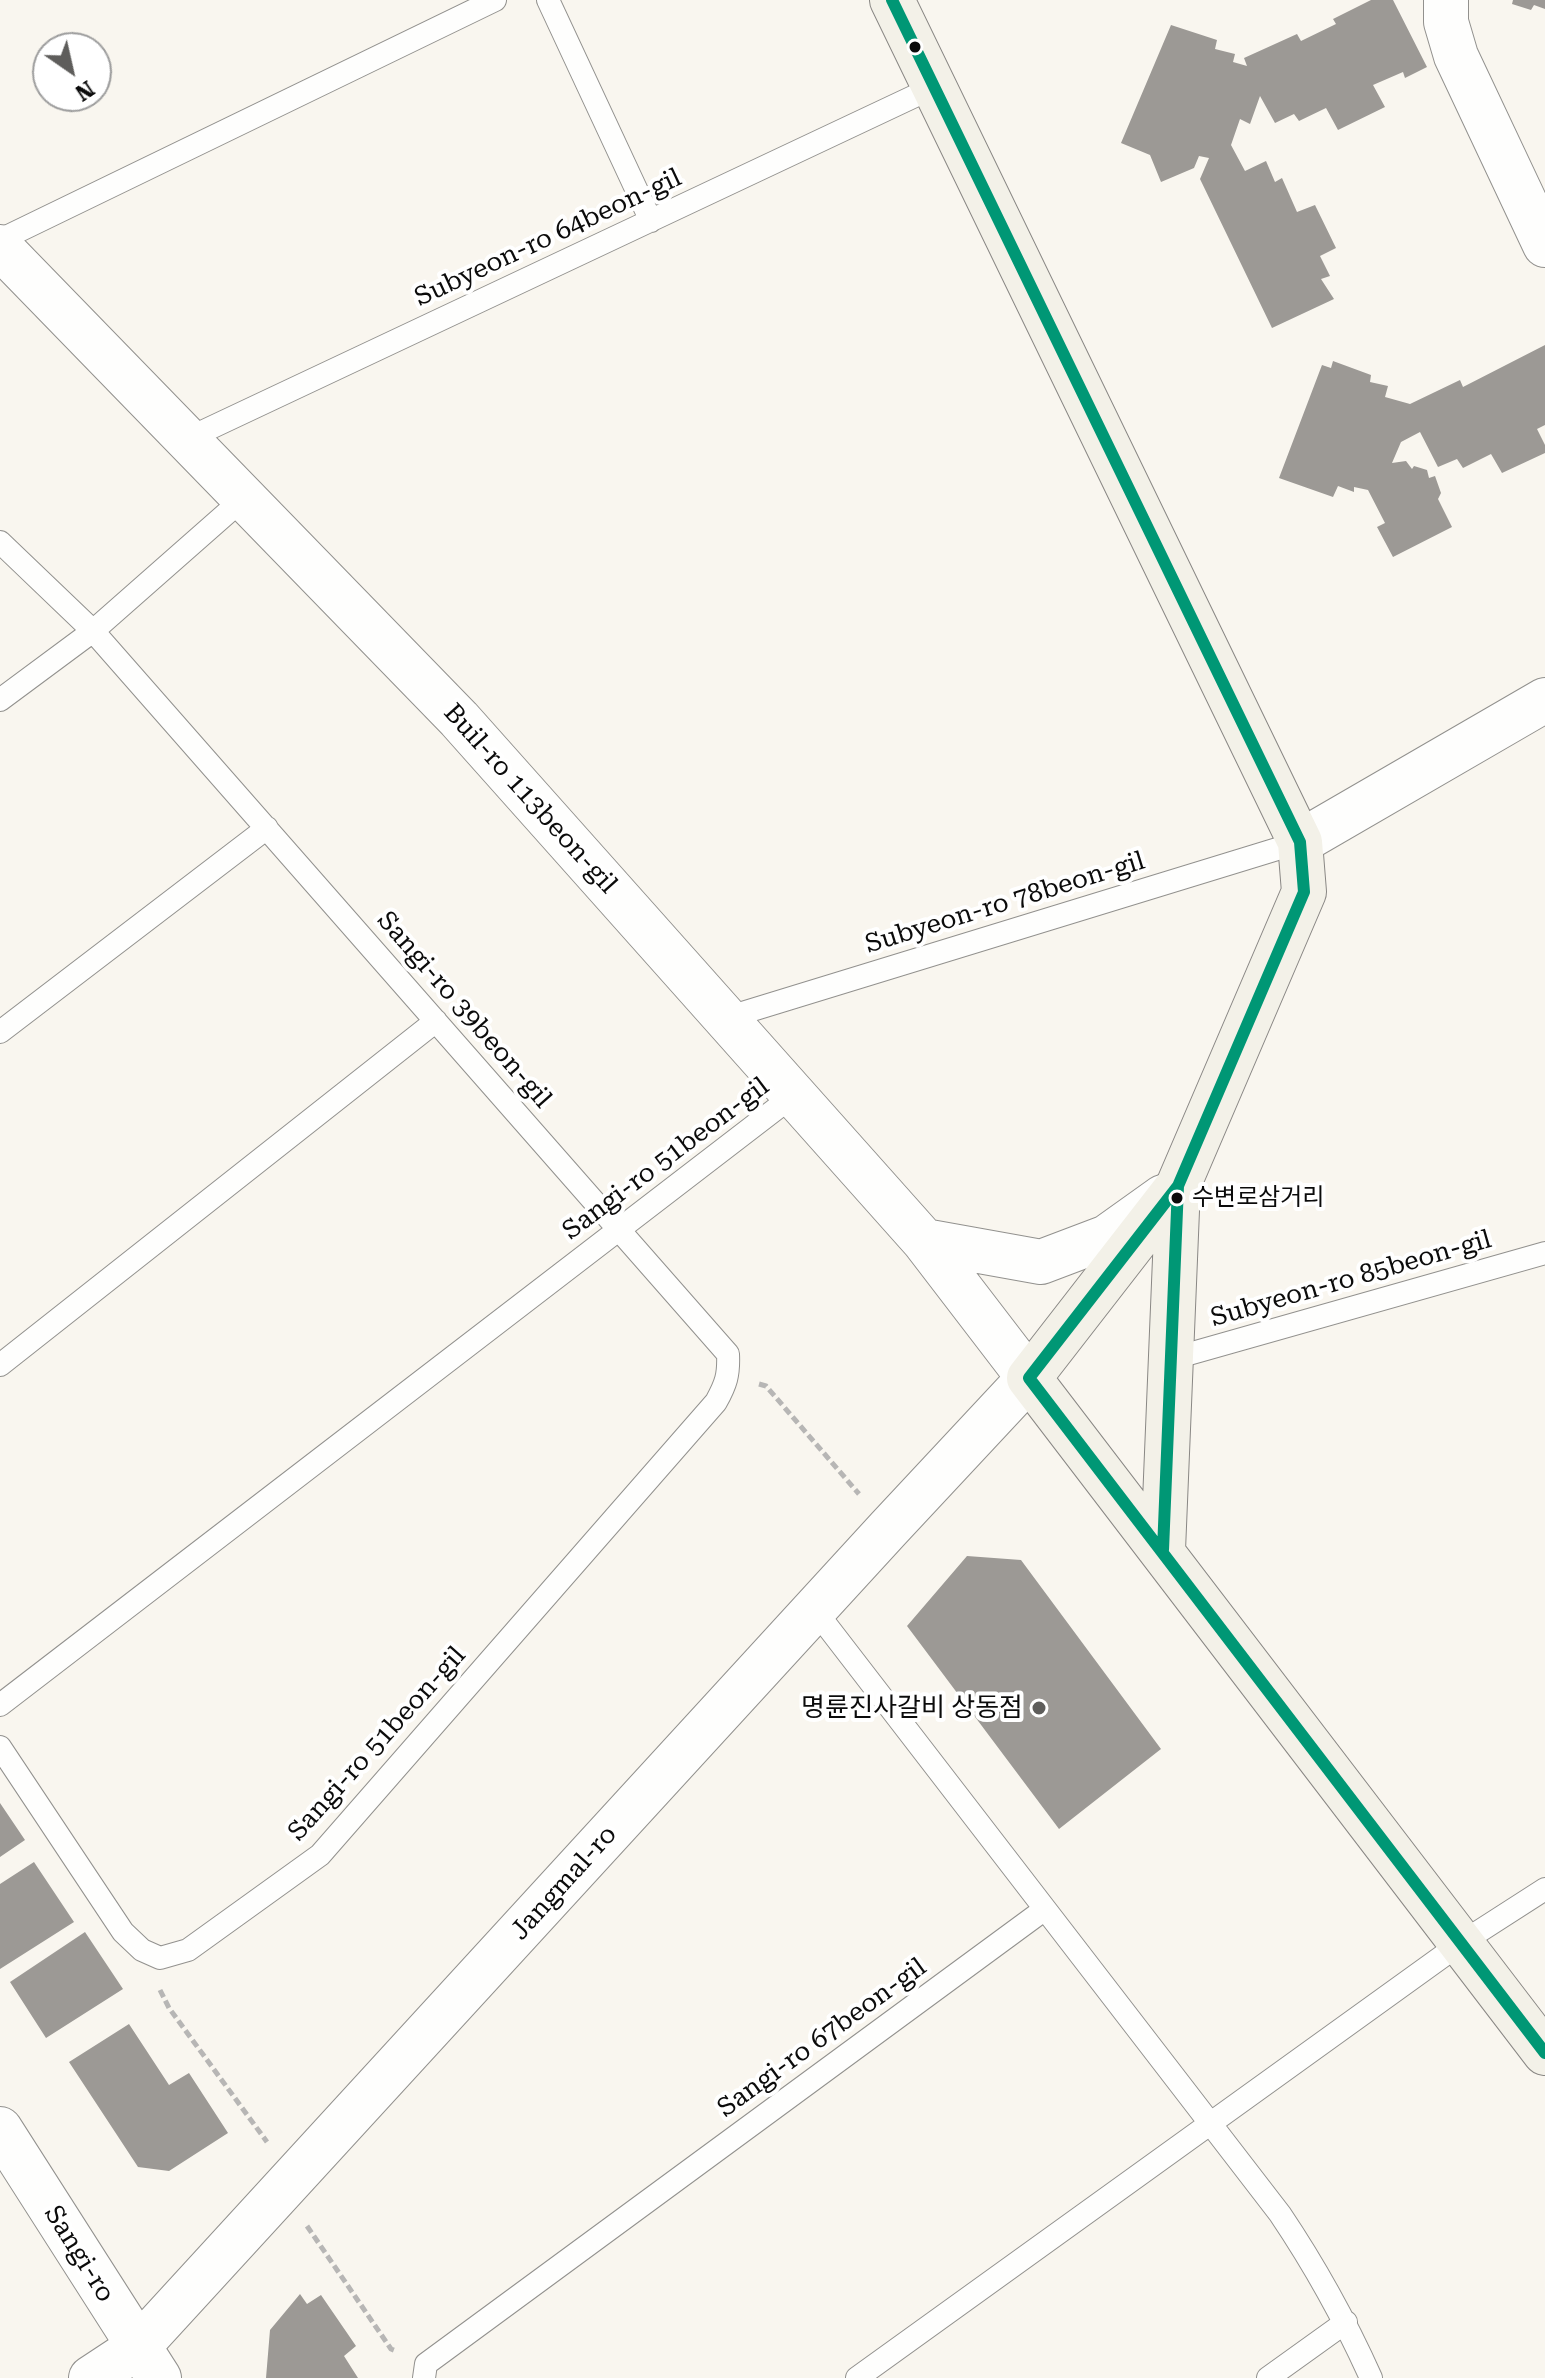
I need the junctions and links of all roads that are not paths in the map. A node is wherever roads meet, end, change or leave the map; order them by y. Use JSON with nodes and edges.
{"nodes":[{"id":1,"x":495,"y":0,"type":"edge"},
{"id":2,"x":548,"y":0,"type":"edge"},
{"id":3,"x":892,"y":0,"type":"edge"},
{"id":4,"x":1446,"y":0,"type":"edge"},
{"id":5,"x":934,"y":87,"type":"junction"},
{"id":6,"x":651,"y":221,"type":"junction"},
{"id":7,"x":0,"y":240,"type":"edge"},
{"id":8,"x":1545,"y":245,"type":"edge"},
{"id":9,"x":0,"y":247,"type":"edge"},
{"id":10,"x":187,"y":439,"type":"junction"},
{"id":11,"x":244,"y":498,"type":"junction"},
{"id":12,"x":0,"y":542,"type":"edge"},
{"id":13,"x":93,"y":631,"type":"junction"},
{"id":14,"x":0,"y":700,"type":"edge"},
{"id":15,"x":1544,"y":709,"type":"edge"},
{"id":16,"x":267,"y":828,"type":"junction"},
{"id":17,"x":1300,"y":842,"type":"junction"},
{"id":18,"x":726,"y":1018,"type":"junction"},
{"id":19,"x":436,"y":1021,"type":"junction"},
{"id":20,"x":0,"y":1032,"type":"edge"},
{"id":21,"x":794,"y":1095,"type":"junction"},
{"id":22,"x":1178,"y":1186,"type":"junction"},
{"id":23,"x":619,"y":1229,"type":"junction"},
{"id":24,"x":924,"y":1241,"type":"junction"},
{"id":25,"x":1545,"y":1253,"type":"edge"},
{"id":26,"x":1171,"y":1359,"type":"junction"},
{"id":27,"x":729,"y":1364,"type":"joint"},
{"id":28,"x":0,"y":1365,"type":"edge"},
{"id":29,"x":1029,"y":1378,"type":"junction"},
{"id":30,"x":1163,"y":1550,"type":"junction"},
{"id":31,"x":814,"y":1609,"type":"junction"},
{"id":32,"x":0,"y":1705,"type":"edge"},
{"id":33,"x":0,"y":1747,"type":"edge"},
{"id":34,"x":1545,"y":1889,"type":"edge"},
{"id":35,"x":1045,"y":1909,"type":"junction"},
{"id":36,"x":1461,"y":1943,"type":"junction"},
{"id":37,"x":1545,"y":2053,"type":"edge"},
{"id":38,"x":1210,"y":2123,"type":"junction"},
{"id":39,"x":0,"y":2129,"type":"edge"},
{"id":40,"x":1346,"y":2322,"type":"junction"},
{"id":41,"x":148,"y":2363,"type":"edge"},
{"id":42,"x":425,"y":2371,"type":"edge"},
{"id":43,"x":91,"y":2378,"type":"edge"},
{"id":44,"x":857,"y":2378,"type":"edge"},
{"id":45,"x":1268,"y":2378,"type":"edge"},
{"id":46,"x":1371,"y":2378,"type":"edge"}],
"edges":[{"from":1,"to":7,"type":"lane"},
{"from":2,"to":6,"type":"lane"},
{"from":3,"to":5,"type":"main road"},
{"from":4,"to":8,"type":"street"},
{"from":5,"to":6,"type":"lane","name":"Subyeon-ro 64beon-gil"},
{"from":5,"to":17,"type":"main road"},
{"from":6,"to":10,"type":"lane","name":"Subyeon-ro 64beon-gil"},
{"from":9,"to":10,"type":"street","name":"Buil-ro 113beon-gil"},
{"from":10,"to":11,"type":"street","name":"Buil-ro 113beon-gil"},
{"from":11,"to":13,"type":"lane"},
{"from":11,"to":18,"type":"street","name":"Buil-ro 113beon-gil"},
{"from":12,"to":13,"type":"lane","name":"Sangi-ro 39beon-gil"},
{"from":13,"to":14,"type":"lane"},
{"from":13,"to":16,"type":"lane","name":"Sangi-ro 39beon-gil"},
{"from":15,"to":17,"type":"street"},
{"from":16,"to":19,"type":"lane","name":"Sangi-ro 39beon-gil"},
{"from":16,"to":20,"type":"lane"},
{"from":17,"to":18,"type":"lane","name":"Subyeon-ro 78beon-gil"},
{"from":17,"to":22,"type":"main road"},
{"from":18,"to":21,"type":"street","name":"Buil-ro 113beon-gil"},
{"from":19,"to":23,"type":"lane","name":"Sangi-ro 39beon-gil"},
{"from":19,"to":28,"type":"lane"},
{"from":21,"to":23,"type":"lane","name":"Sangi-ro 51beon-gil"},
{"from":21,"to":24,"type":"street","name":"Buil-ro 113beon-gil"},
{"from":22,"to":24,"type":"street"},
{"from":22,"to":26,"type":"main road"},
{"from":22,"to":29,"type":"main road"},
{"from":23,"to":27,"type":"lane","name":"Sangi-ro 39beon-gil"},
{"from":23,"to":32,"type":"lane","name":"Sangi-ro 51beon-gil"},
{"from":24,"to":29,"type":"street","name":"Buil-ro 113beon-gil"},
{"from":25,"to":26,"type":"lane","name":"Subyeon-ro 85beon-gil"},
{"from":26,"to":30,"type":"main road"},
{"from":27,"to":33,"type":"lane","name":"Sangi-ro 51beon-gil"},
{"from":29,"to":30,"type":"main road"},
{"from":29,"to":31,"type":"street","name":"Jangmal-ro"},
{"from":30,"to":36,"type":"main road"},
{"from":31,"to":35,"type":"lane"},
{"from":31,"to":41,"type":"street","name":"Jangmal-ro"},
{"from":34,"to":36,"type":"lane"},
{"from":35,"to":38,"type":"lane"},
{"from":35,"to":42,"type":"lane","name":"Sangi-ro 67beon-gil"},
{"from":36,"to":37,"type":"main road"},
{"from":36,"to":38,"type":"lane"},
{"from":38,"to":40,"type":"lane"},
{"from":38,"to":44,"type":"lane"},
{"from":39,"to":41,"type":"street","name":"Sangi-ro"},
{"from":40,"to":45,"type":"lane"},
{"from":40,"to":46,"type":"lane"},
{"from":41,"to":43,"type":"street","name":"Jangmal-ro"}]}
